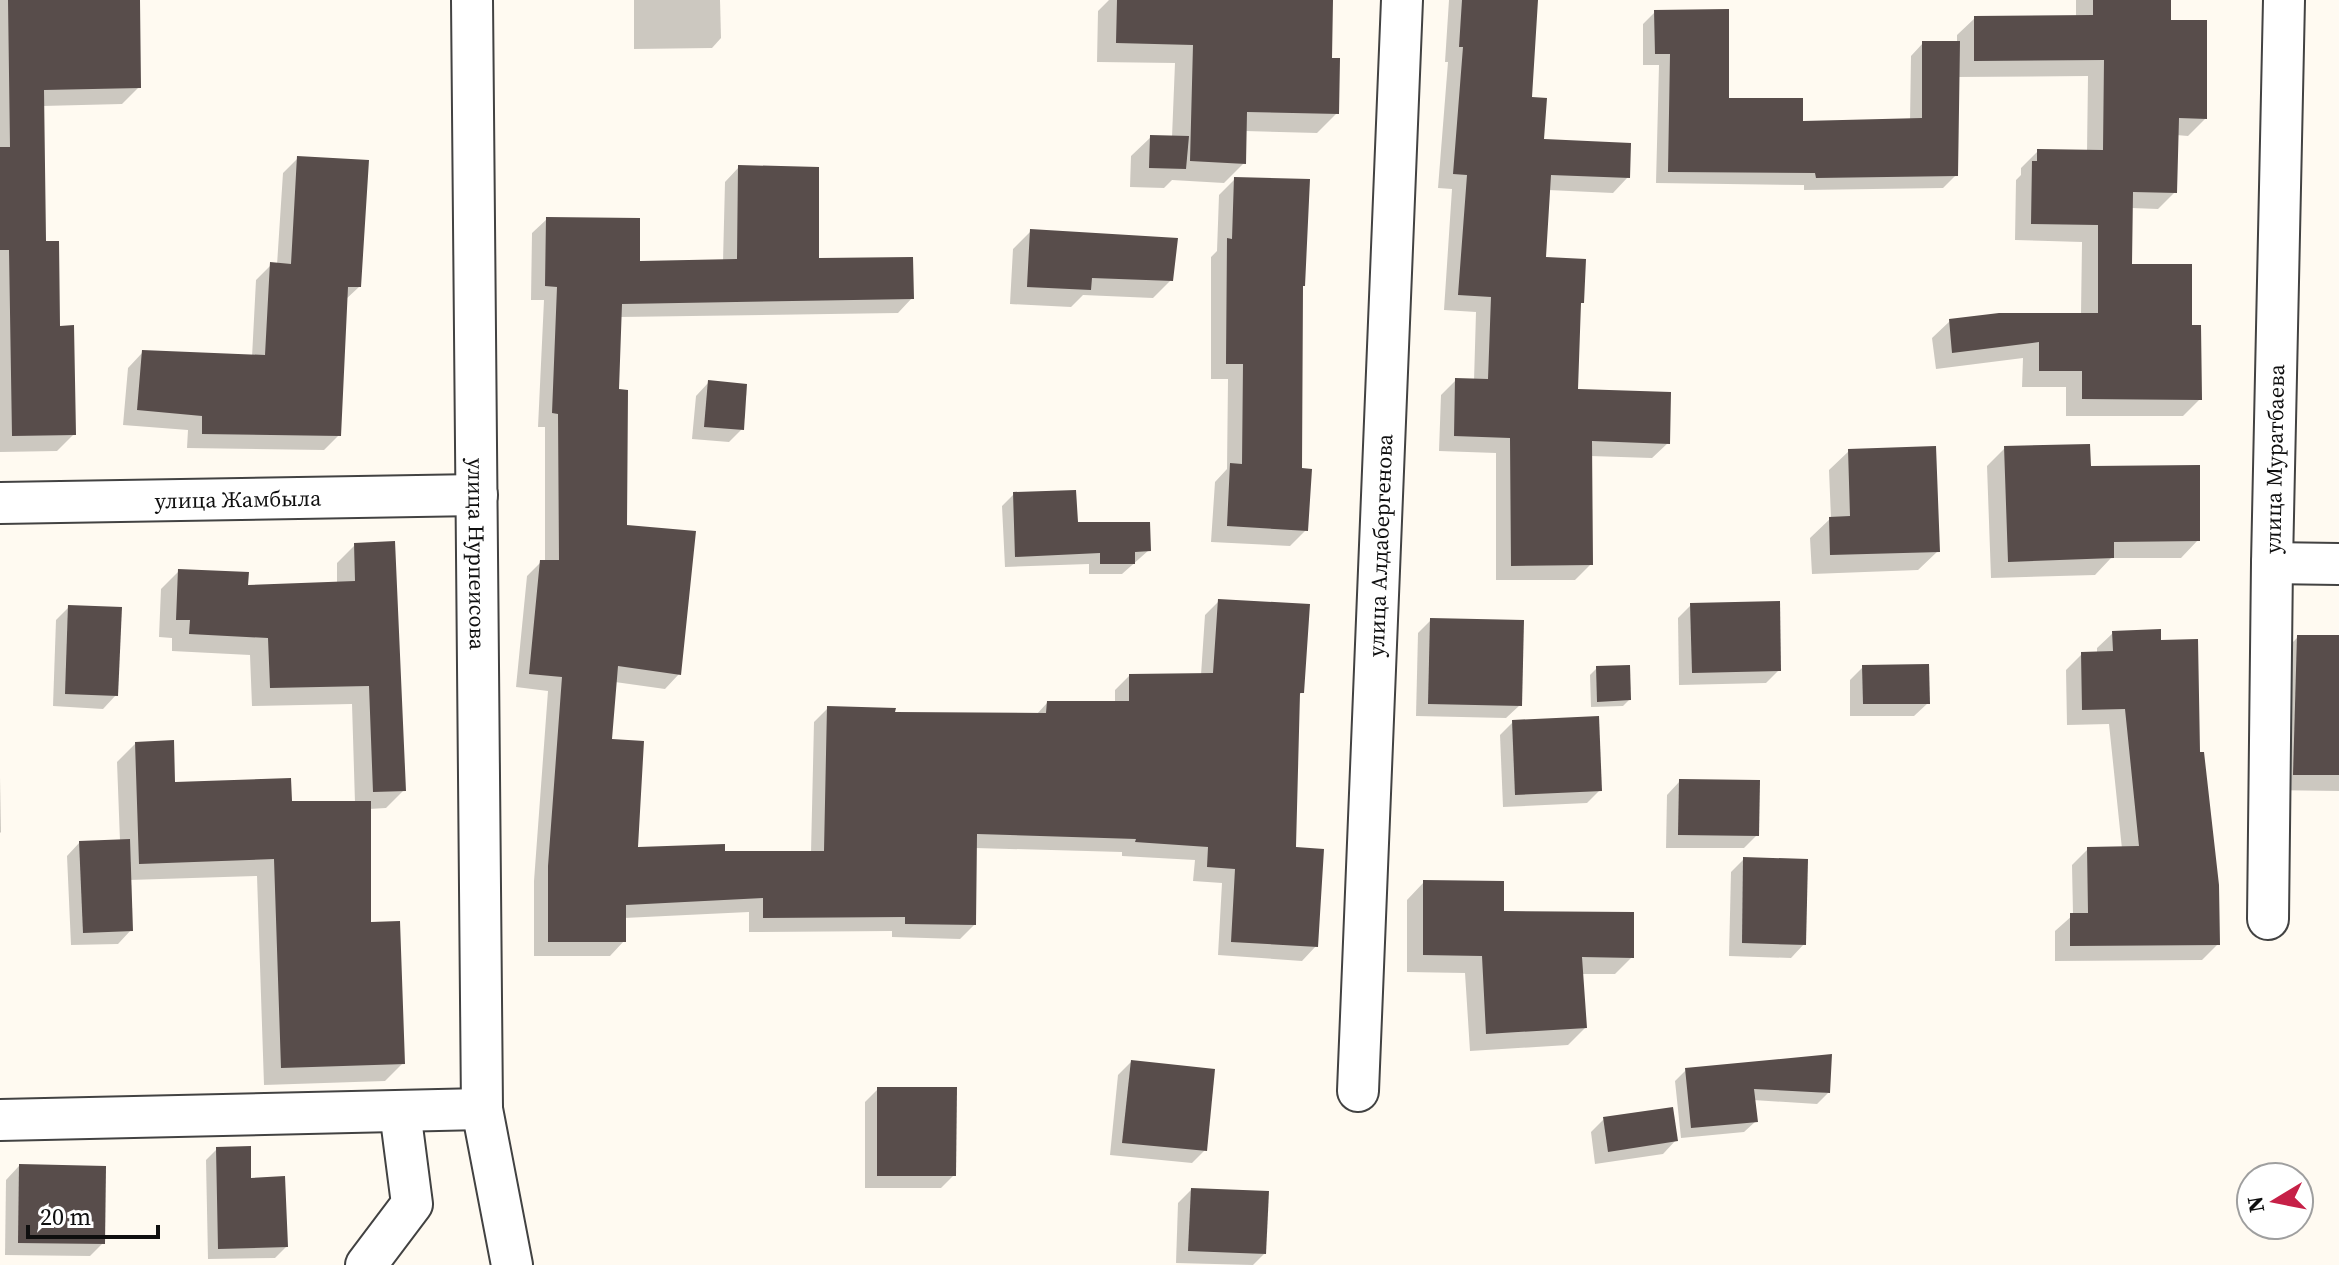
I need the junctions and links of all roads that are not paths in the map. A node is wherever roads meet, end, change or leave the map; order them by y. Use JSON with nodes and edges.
{"nodes":[{"id":1,"x":472,"y":0,"type":"edge"},
{"id":2,"x":1402,"y":0,"type":"edge"},
{"id":3,"x":2284,"y":0,"type":"edge"},
{"id":4,"x":477,"y":495,"type":"junction"},
{"id":5,"x":0,"y":503,"type":"edge"},
{"id":6,"x":2272,"y":563,"type":"junction"},
{"id":7,"x":2339,"y":564,"type":"edge"},
{"id":8,"x":2268,"y":919,"type":"dead end"},
{"id":9,"x":1358,"y":1091,"type":"dead end"},
{"id":10,"x":482,"y":1109,"type":"junction"},
{"id":11,"x":400,"y":1111,"type":"junction"},
{"id":12,"x":0,"y":1120,"type":"edge"},
{"id":13,"x":366,"y":1265,"type":"edge"},
{"id":14,"x":512,"y":1265,"type":"edge"}],
"edges":[{"from":1,"to":4,"type":"street","name":"улица Нурпеисова"},
{"from":2,"to":9,"type":"street","name":"улица Алдабергенова"},
{"from":3,"to":6,"type":"street","name":"улица Муратбаева"},
{"from":4,"to":5,"type":"street","name":"улица Жамбыла"},
{"from":4,"to":10,"type":"street","name":"улица Нурпеисова"},
{"from":6,"to":7,"type":"street"},
{"from":6,"to":8,"type":"street","name":"улица Муратбаева"},
{"from":10,"to":11,"type":"street"},
{"from":10,"to":14,"type":"street","name":"улица Нурпеисова"},
{"from":11,"to":12,"type":"street"},
{"from":11,"to":13,"type":"street"}]}
